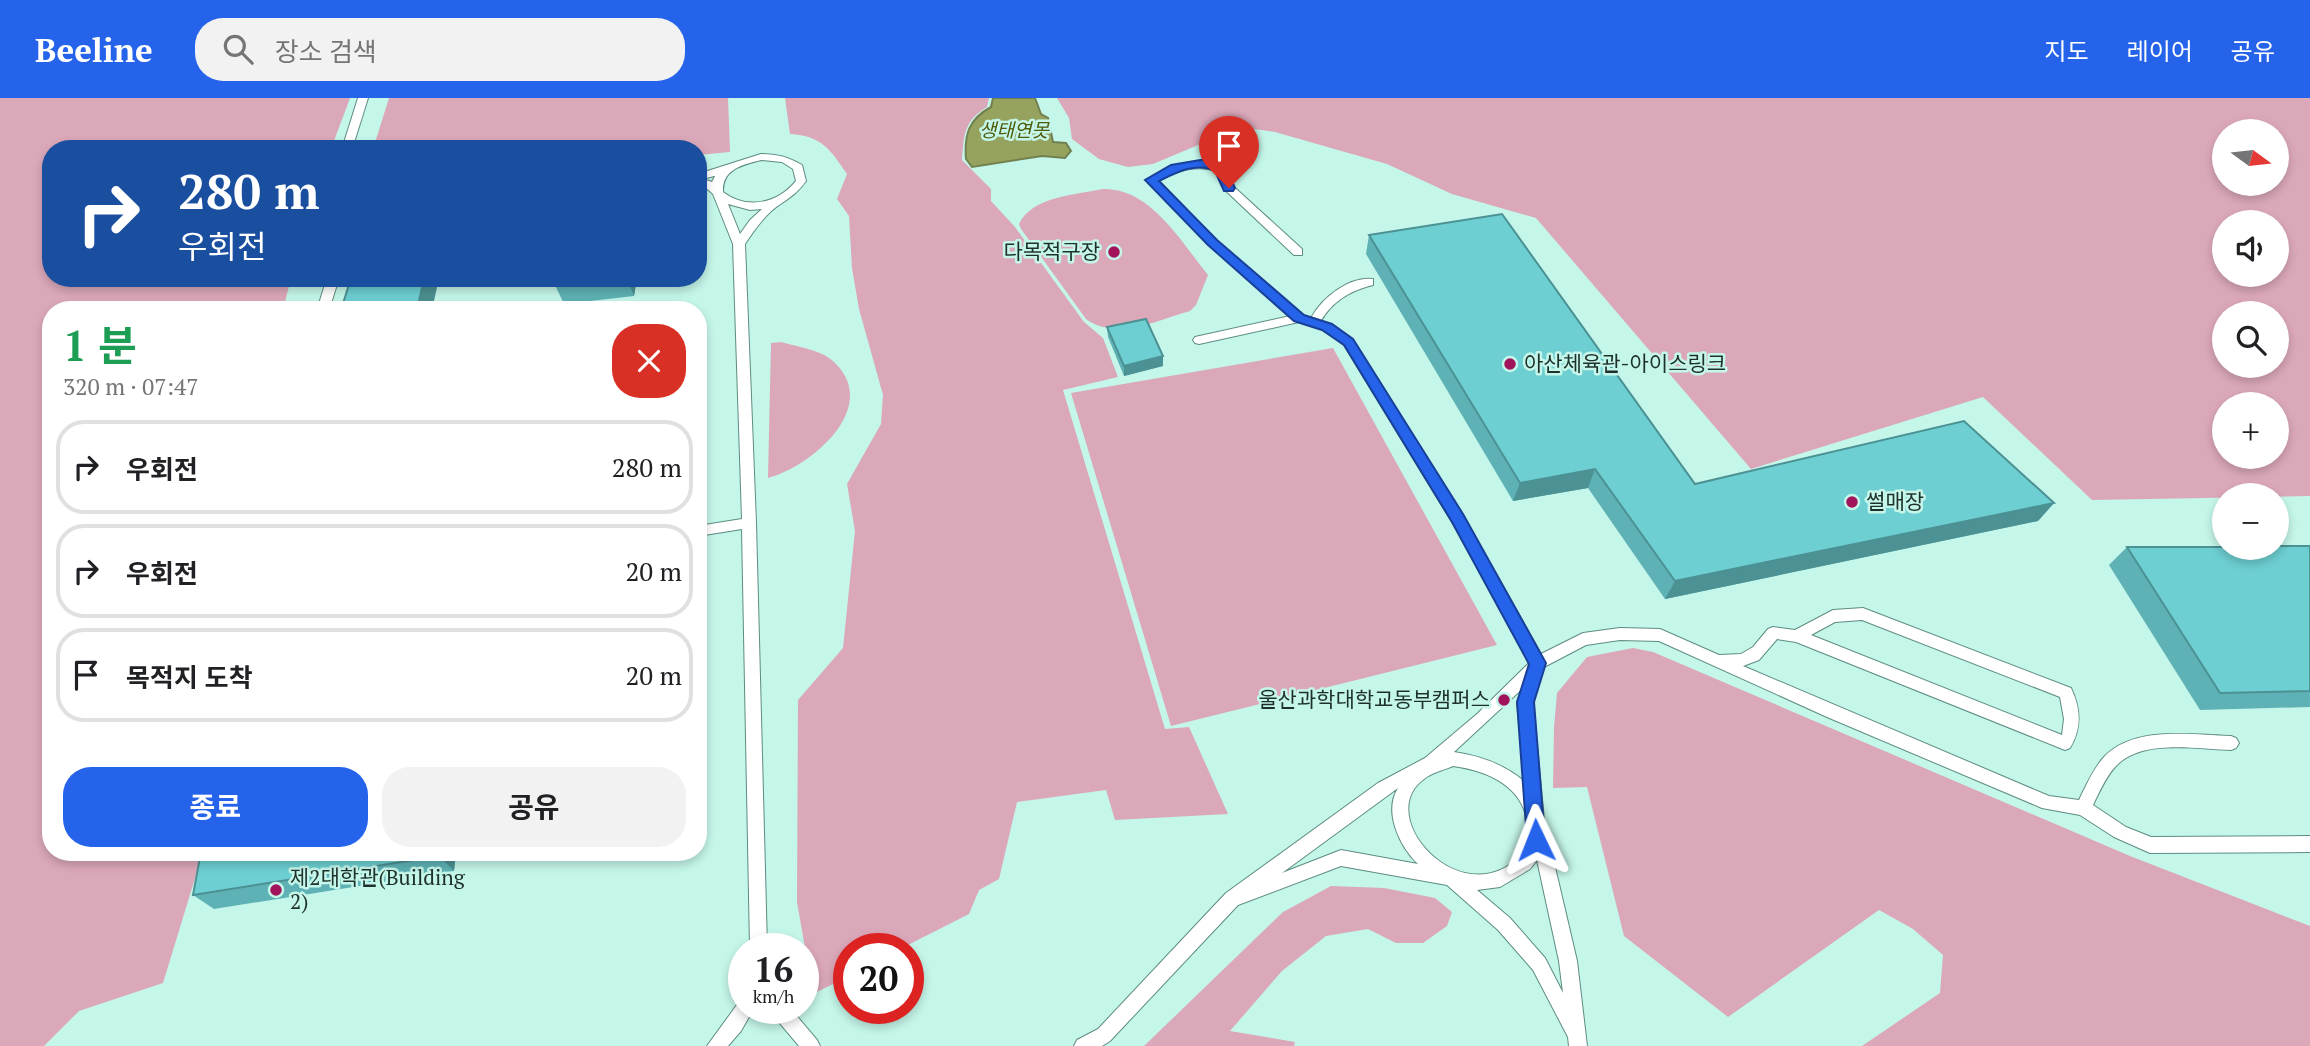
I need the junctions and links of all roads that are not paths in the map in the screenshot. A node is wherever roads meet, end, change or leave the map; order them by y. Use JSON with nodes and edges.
{"nodes":[{"id":1,"x":363,"y":98,"type":"edge"},
{"id":2,"x":350,"y":140,"type":"edge"},
{"id":3,"x":727,"y":168,"type":"junction"},
{"id":4,"x":707,"y":176,"type":"edge"},
{"id":5,"x":707,"y":183,"type":"edge"},
{"id":6,"x":718,"y":193,"type":"junction"},
{"id":7,"x":776,"y":202,"type":"junction"},
{"id":8,"x":739,"y":244,"type":"junction"},
{"id":9,"x":1297,"y":252,"type":"dead end"},
{"id":10,"x":1369,"y":282,"type":"dead end"},
{"id":11,"x":1299,"y":318,"type":"junction"},
{"id":12,"x":1315,"y":322,"type":"junction"},
{"id":13,"x":1199,"y":340,"type":"dead end"},
{"id":14,"x":749,"y":523,"type":"junction"},
{"id":15,"x":707,"y":530,"type":"edge"},
{"id":16,"x":1797,"y":636,"type":"junction"},
{"id":17,"x":1709,"y":656,"type":"junction"},
{"id":18,"x":1538,"y":663,"type":"junction"},
{"id":19,"x":2231,"y":743,"type":"dead end"},
{"id":20,"x":1432,"y":764,"type":"junction"},
{"id":21,"x":2083,"y":808,"type":"junction"},
{"id":22,"x":1536,"y":820,"type":"junction"},
{"id":23,"x":2310,"y":844,"type":"edge"},
{"id":24,"x":1451,"y":878,"type":"junction"},
{"id":25,"x":1232,"y":899,"type":"junction"},
{"id":26,"x":758,"y":933,"type":"edge"},
{"id":27,"x":736,"y":1024,"type":"edge"},
{"id":28,"x":792,"y":1024,"type":"edge"},
{"id":29,"x":1577,"y":1041,"type":"edge"},
{"id":30,"x":716,"y":1046,"type":"edge"},
{"id":31,"x":811,"y":1046,"type":"edge"},
{"id":32,"x":1083,"y":1046,"type":"edge"}],
"edges":[{"from":1,"to":2,"type":"lane"},
{"from":3,"to":4,"type":"lane"},
{"from":3,"to":6,"type":"lane"},
{"from":3,"to":7,"type":"lane"},
{"from":5,"to":6,"type":"lane"},
{"from":6,"to":7,"type":"lane"},
{"from":6,"to":8,"type":"lane"},
{"from":7,"to":8,"type":"lane"},
{"from":8,"to":14,"type":"lane"},
{"from":9,"to":11,"type":"lane"},
{"from":10,"to":12,"type":"lane"},
{"from":11,"to":12,"type":"lane"},
{"from":11,"to":13,"type":"lane"},
{"from":12,"to":18,"type":"lane"},
{"from":14,"to":15,"type":"lane"},
{"from":14,"to":26,"type":"lane"},
{"from":16,"to":16,"type":"lane"},
{"from":16,"to":17,"type":"lane"},
{"from":17,"to":18,"type":"lane"},
{"from":17,"to":21,"type":"lane"},
{"from":18,"to":20,"type":"lane"},
{"from":18,"to":22,"type":"lane"},
{"from":19,"to":21,"type":"lane"},
{"from":20,"to":22,"type":"lane"},
{"from":20,"to":24,"type":"lane"},
{"from":20,"to":25,"type":"lane"},
{"from":21,"to":23,"type":"lane"},
{"from":22,"to":24,"type":"lane"},
{"from":22,"to":29,"type":"lane"},
{"from":24,"to":25,"type":"lane"},
{"from":24,"to":29,"type":"lane"},
{"from":25,"to":32,"type":"lane"},
{"from":27,"to":30,"type":"lane"},
{"from":28,"to":31,"type":"lane"}]}
